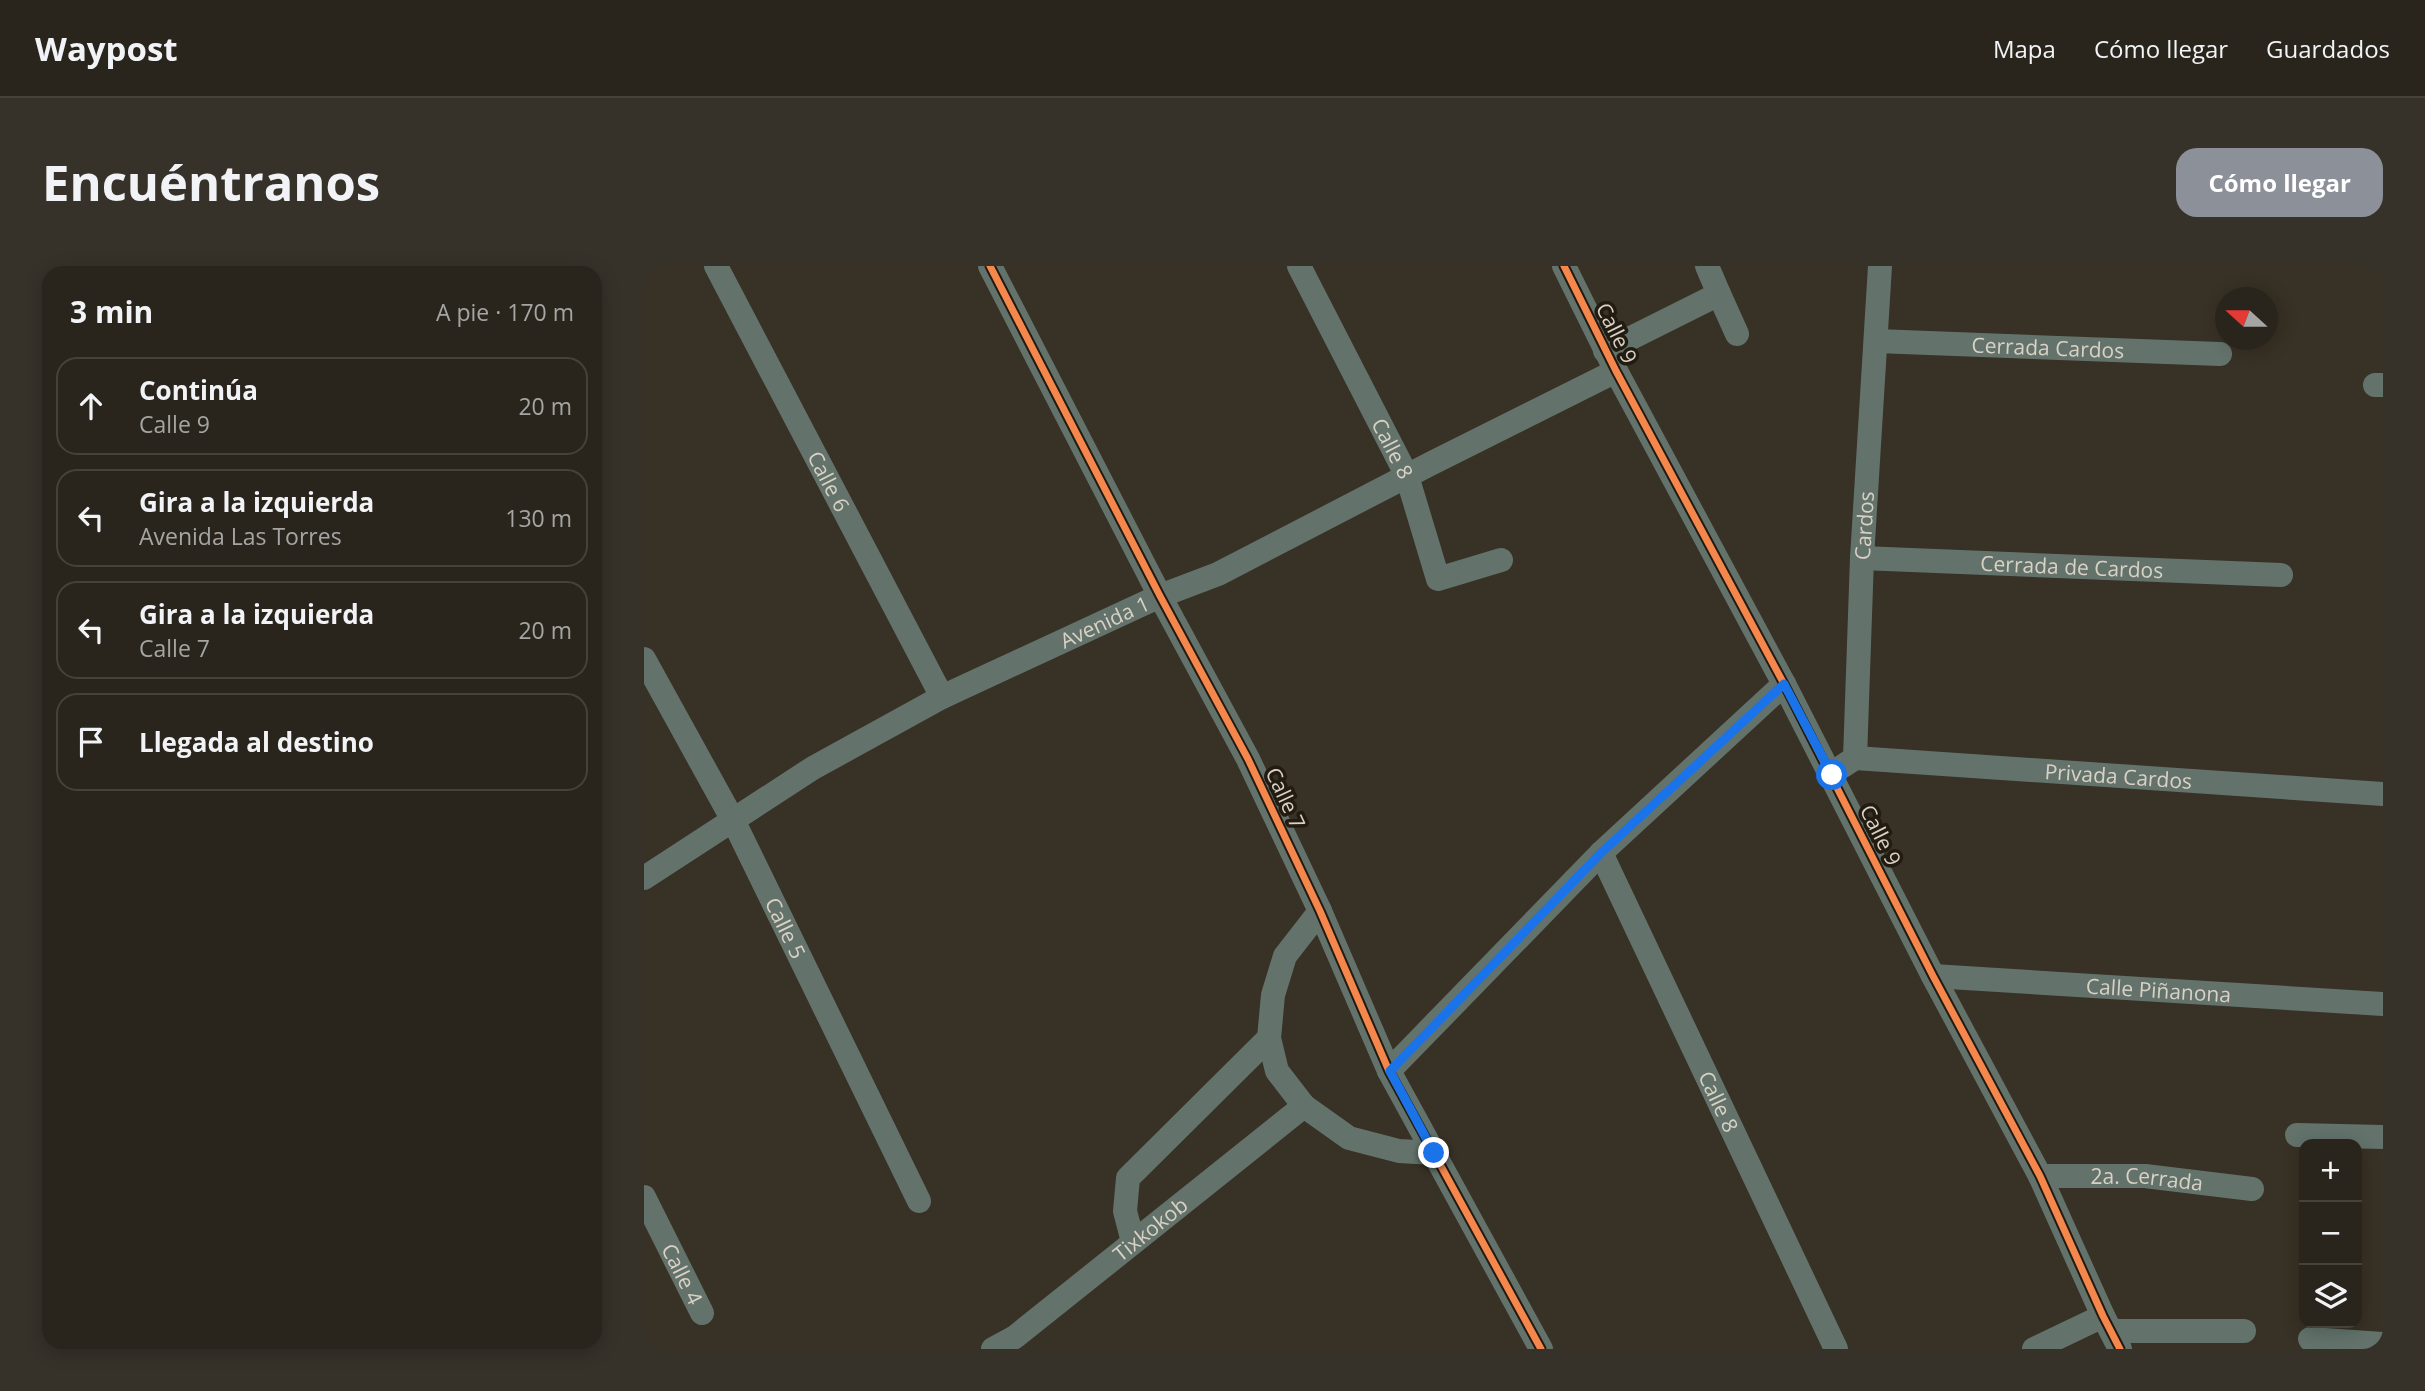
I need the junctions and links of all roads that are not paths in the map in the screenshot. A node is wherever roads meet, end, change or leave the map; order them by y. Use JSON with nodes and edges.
{"nodes":[{"id":1,"x":716,"y":266,"type":"edge"},
{"id":2,"x":990,"y":266,"type":"edge"},
{"id":3,"x":1299,"y":266,"type":"edge"},
{"id":4,"x":1564,"y":266,"type":"edge"},
{"id":5,"x":1707,"y":266,"type":"edge"},
{"id":6,"x":1880,"y":266,"type":"edge"},
{"id":7,"x":1719,"y":294,"type":"junction"},
{"id":8,"x":1737,"y":334,"type":"dead end"},
{"id":9,"x":1876,"y":341,"type":"junction"},
{"id":10,"x":2220,"y":354,"type":"dead end"},
{"id":11,"x":1611,"y":361,"type":"junction"},
{"id":12,"x":1408,"y":475,"type":"junction"},
{"id":13,"x":1862,"y":558,"type":"junction"},
{"id":14,"x":1501,"y":560,"type":"dead end"},
{"id":15,"x":2281,"y":575,"type":"dead end"},
{"id":16,"x":1160,"y":596,"type":"junction"},
{"id":17,"x":644,"y":659,"type":"edge"},
{"id":18,"x":1784,"y":684,"type":"junction"},
{"id":19,"x":942,"y":697,"type":"junction"},
{"id":20,"x":1855,"y":758,"type":"junction"},
{"id":21,"x":1832,"y":775,"type":"junction"},
{"id":22,"x":2383,"y":794,"type":"edge"},
{"id":23,"x":734,"y":822,"type":"junction"},
{"id":24,"x":1601,"y":853,"type":"junction"},
{"id":25,"x":644,"y":878,"type":"edge"},
{"id":26,"x":1320,"y":911,"type":"junction"},
{"id":27,"x":1933,"y":976,"type":"junction"},
{"id":28,"x":2383,"y":1004,"type":"edge"},
{"id":29,"x":1269,"y":1038,"type":"junction"},
{"id":30,"x":1390,"y":1071,"type":"junction"},
{"id":31,"x":1304,"y":1106,"type":"junction"},
{"id":32,"x":2297,"y":1135,"type":"dead end"},
{"id":33,"x":2383,"y":1138,"type":"edge"},
{"id":34,"x":1434,"y":1153,"type":"junction"},
{"id":35,"x":2040,"y":1176,"type":"junction"},
{"id":36,"x":2252,"y":1189,"type":"dead end"},
{"id":37,"x":644,"y":1197,"type":"edge"},
{"id":38,"x":919,"y":1201,"type":"dead end"},
{"id":39,"x":1133,"y":1242,"type":"junction"},
{"id":40,"x":702,"y":1313,"type":"dead end"},
{"id":41,"x":2244,"y":1331,"type":"dead end"},
{"id":42,"x":2111,"y":1332,"type":"edge"},
{"id":43,"x":2310,"y":1339,"type":"dead end"},
{"id":44,"x":2383,"y":1344,"type":"edge"},
{"id":45,"x":993,"y":1349,"type":"edge"},
{"id":46,"x":1541,"y":1349,"type":"edge"},
{"id":47,"x":1836,"y":1349,"type":"edge"},
{"id":48,"x":2034,"y":1349,"type":"edge"}],
"edges":[{"from":1,"to":19,"type":"street","name":"Calle 6"},
{"from":2,"to":16,"type":"street","name":"Calle 7"},
{"from":3,"to":12,"type":"street","name":"Calle 8"},
{"from":4,"to":11,"type":"street","name":"Calle 9"},
{"from":5,"to":7,"type":"street"},
{"from":6,"to":9,"type":"street","name":"Cardos"},
{"from":7,"to":8,"type":"street"},
{"from":7,"to":11,"type":"street","name":"Avenida 1"},
{"from":9,"to":10,"type":"street","name":"Cerrada Cardos"},
{"from":9,"to":13,"type":"street","name":"Cardos"},
{"from":11,"to":12,"type":"street","name":"Avenida 1"},
{"from":11,"to":18,"type":"street","name":"Calle 9"},
{"from":12,"to":14,"type":"street","name":"Calle 8"},
{"from":12,"to":16,"type":"street","name":"Avenida 1"},
{"from":13,"to":15,"type":"street","name":"Cerrada de Cardos"},
{"from":13,"to":20,"type":"street","name":"Cardos"},
{"from":16,"to":19,"type":"street","name":"Avenida 1"},
{"from":16,"to":26,"type":"street","name":"Calle 7"},
{"from":17,"to":23,"type":"street","name":"Calle 5"},
{"from":18,"to":21,"type":"street","name":"Calle 9"},
{"from":18,"to":24,"type":"street"},
{"from":19,"to":23,"type":"street","name":"Avenida 1"},
{"from":20,"to":21,"type":"street"},
{"from":20,"to":22,"type":"street","name":"Privada Cardos"},
{"from":21,"to":27,"type":"street","name":"Calle 9"},
{"from":23,"to":25,"type":"street","name":"Avenida 1"},
{"from":23,"to":38,"type":"street","name":"Calle 5"},
{"from":24,"to":30,"type":"street"},
{"from":24,"to":47,"type":"street","name":"Calle 8"},
{"from":26,"to":29,"type":"street"},
{"from":26,"to":30,"type":"street","name":"Calle 7"},
{"from":27,"to":28,"type":"street","name":"Calle Piñanona"},
{"from":27,"to":35,"type":"street","name":"Calle 9"},
{"from":29,"to":31,"type":"street"},
{"from":29,"to":39,"type":"street"},
{"from":30,"to":34,"type":"street","name":"Calle 7"},
{"from":31,"to":34,"type":"street"},
{"from":31,"to":39,"type":"street","name":"Tixkokob"},
{"from":32,"to":33,"type":"street"},
{"from":34,"to":46,"type":"street","name":"Calle 7"},
{"from":35,"to":36,"type":"street","name":"2a. Cerrada"},
{"from":35,"to":42,"type":"street","name":"Calle 9"},
{"from":37,"to":40,"type":"street","name":"Calle 4"},
{"from":39,"to":45,"type":"street","name":"Tixkokob"},
{"from":41,"to":42,"type":"street"},
{"from":42,"to":48,"type":"street"},
{"from":43,"to":44,"type":"street"}]}
